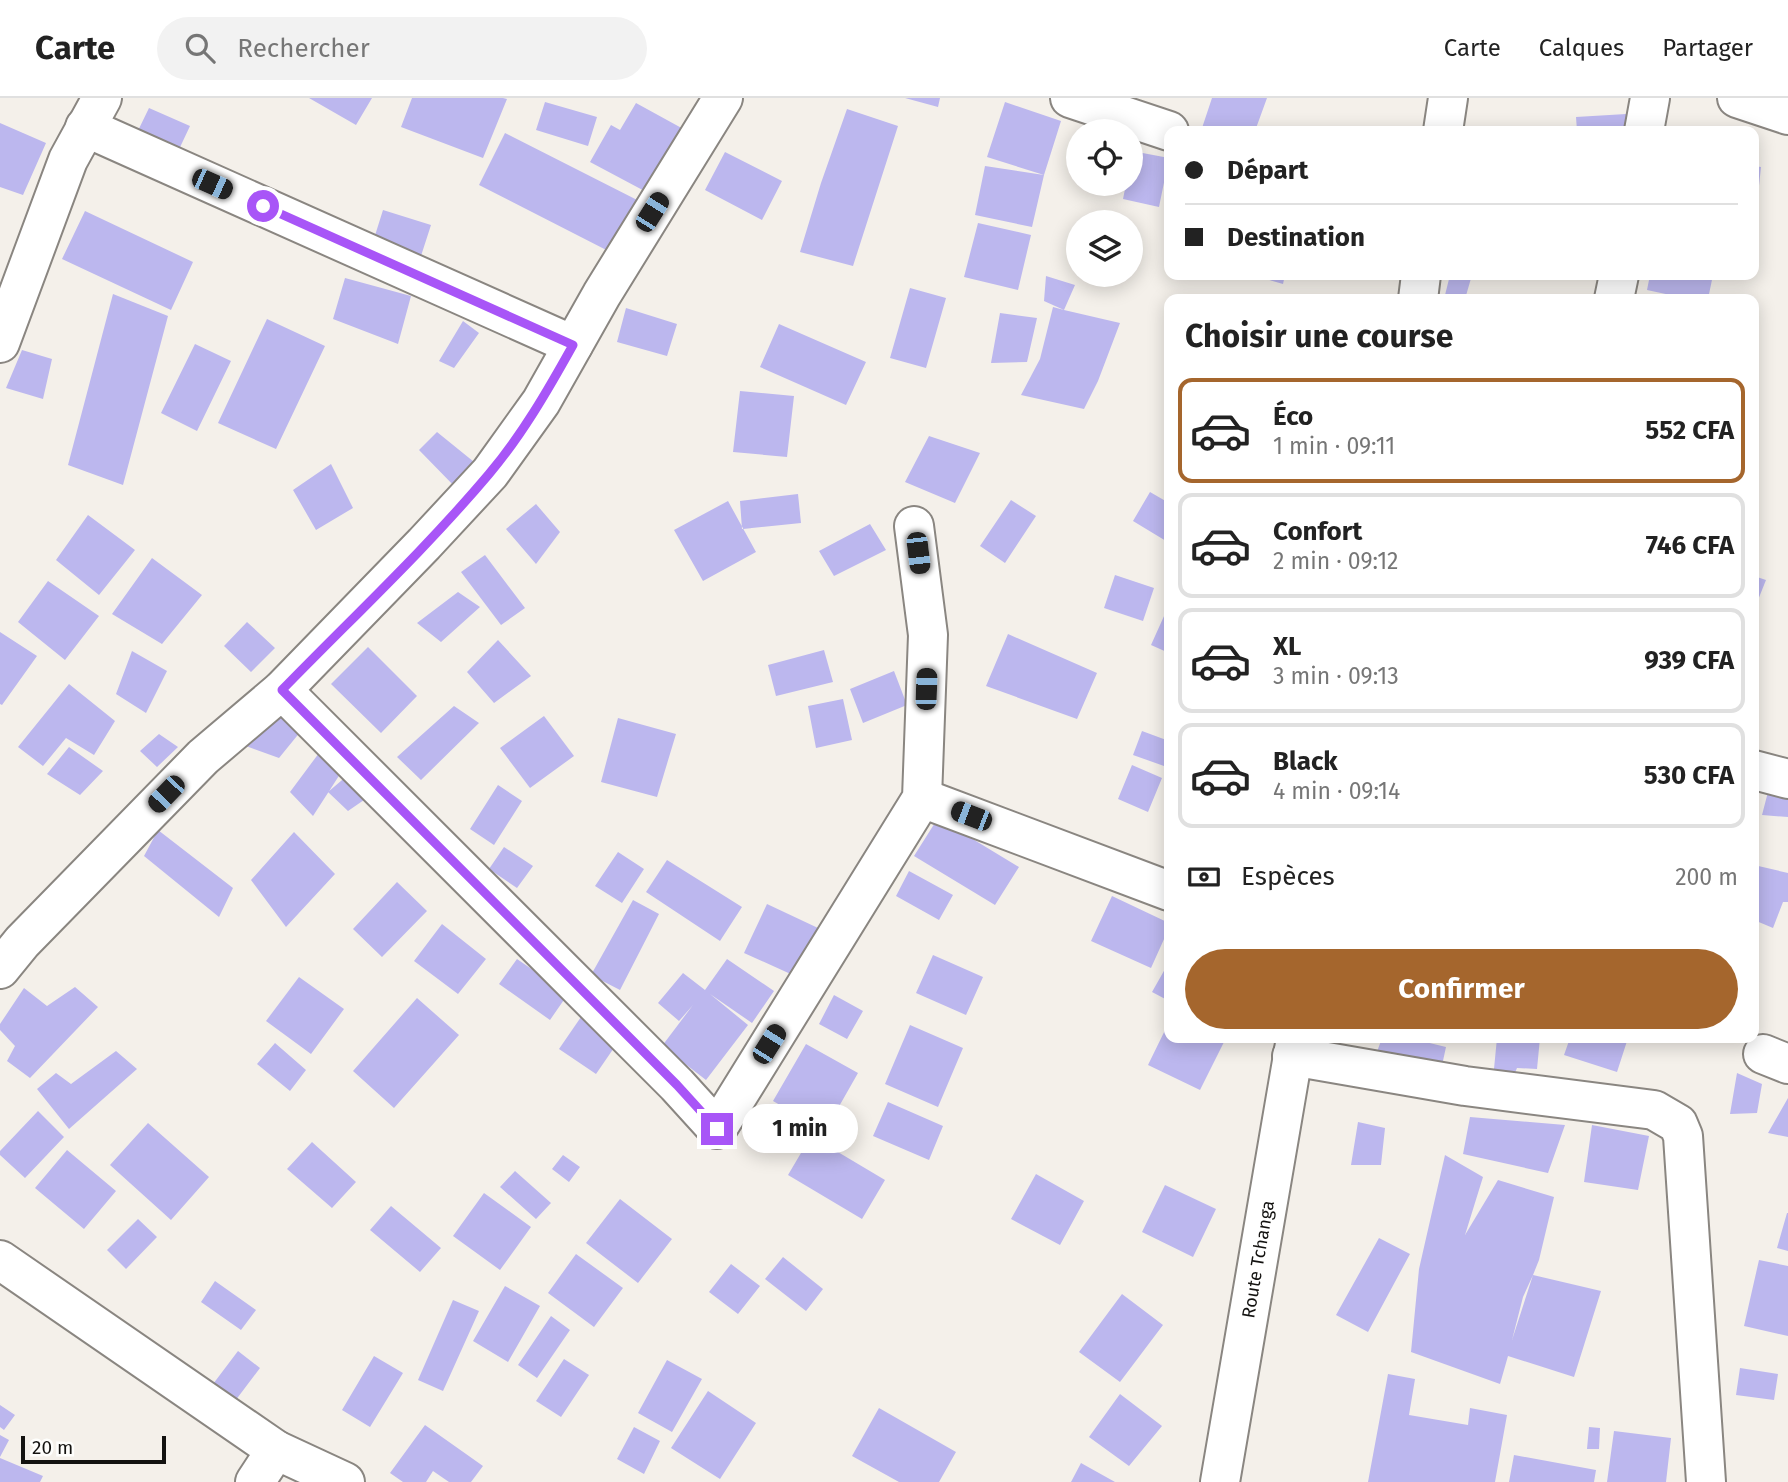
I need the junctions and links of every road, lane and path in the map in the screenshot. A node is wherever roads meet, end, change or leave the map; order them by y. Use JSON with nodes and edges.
{"nodes":[{"id":1,"x":723,"y":98,"type":"edge"},
{"id":2,"x":1070,"y":98,"type":"edge"},
{"id":3,"x":1448,"y":98,"type":"edge"},
{"id":4,"x":1650,"y":98,"type":"edge"},
{"id":5,"x":1737,"y":98,"type":"edge"},
{"id":6,"x":94,"y":113,"type":"edge"},
{"id":7,"x":1788,"y":116,"type":"edge"},
{"id":8,"x":1444,"y":126,"type":"edge"},
{"id":9,"x":1645,"y":126,"type":"edge"},
{"id":10,"x":1164,"y":129,"type":"edge"},
{"id":11,"x":0,"y":343,"type":"edge"},
{"id":12,"x":573,"y":345,"type":"junction"},
{"id":13,"x":914,"y":526,"type":"dead end"},
{"id":14,"x":282,"y":690,"type":"junction"},
{"id":15,"x":1759,"y":770,"type":"edge"},
{"id":16,"x":1788,"y":779,"type":"edge"},
{"id":17,"x":922,"y":797,"type":"junction"},
{"id":18,"x":1164,"y":889,"type":"edge"},
{"id":19,"x":0,"y":969,"type":"edge"},
{"id":20,"x":1294,"y":1047,"type":"edge"},
{"id":21,"x":0,"y":1260,"type":"edge"},
{"id":22,"x":276,"y":1450,"type":"junction"},
{"id":23,"x":255,"y":1482,"type":"edge"},
{"id":24,"x":345,"y":1482,"type":"edge"},
{"id":25,"x":1220,"y":1482,"type":"edge"},
{"id":26,"x":1706,"y":1482,"type":"edge"}],
"edges":[{"from":1,"to":12,"type":"street"},
{"from":2,"to":10,"type":"street"},
{"from":3,"to":8,"type":"street"},
{"from":4,"to":9,"type":"street"},
{"from":5,"to":7,"type":"street"},
{"from":6,"to":11,"type":"street"},
{"from":6,"to":12,"type":"street"},
{"from":12,"to":14,"type":"street"},
{"from":13,"to":17,"type":"street"},
{"from":14,"to":17,"type":"street"},
{"from":14,"to":19,"type":"street"},
{"from":15,"to":16,"type":"street"},
{"from":17,"to":18,"type":"street"},
{"from":20,"to":25,"type":"street","name":"Route Tchanga"},
{"from":20,"to":26,"type":"street"},
{"from":21,"to":22,"type":"street"},
{"from":22,"to":23,"type":"street"},
{"from":22,"to":24,"type":"street"}]}
